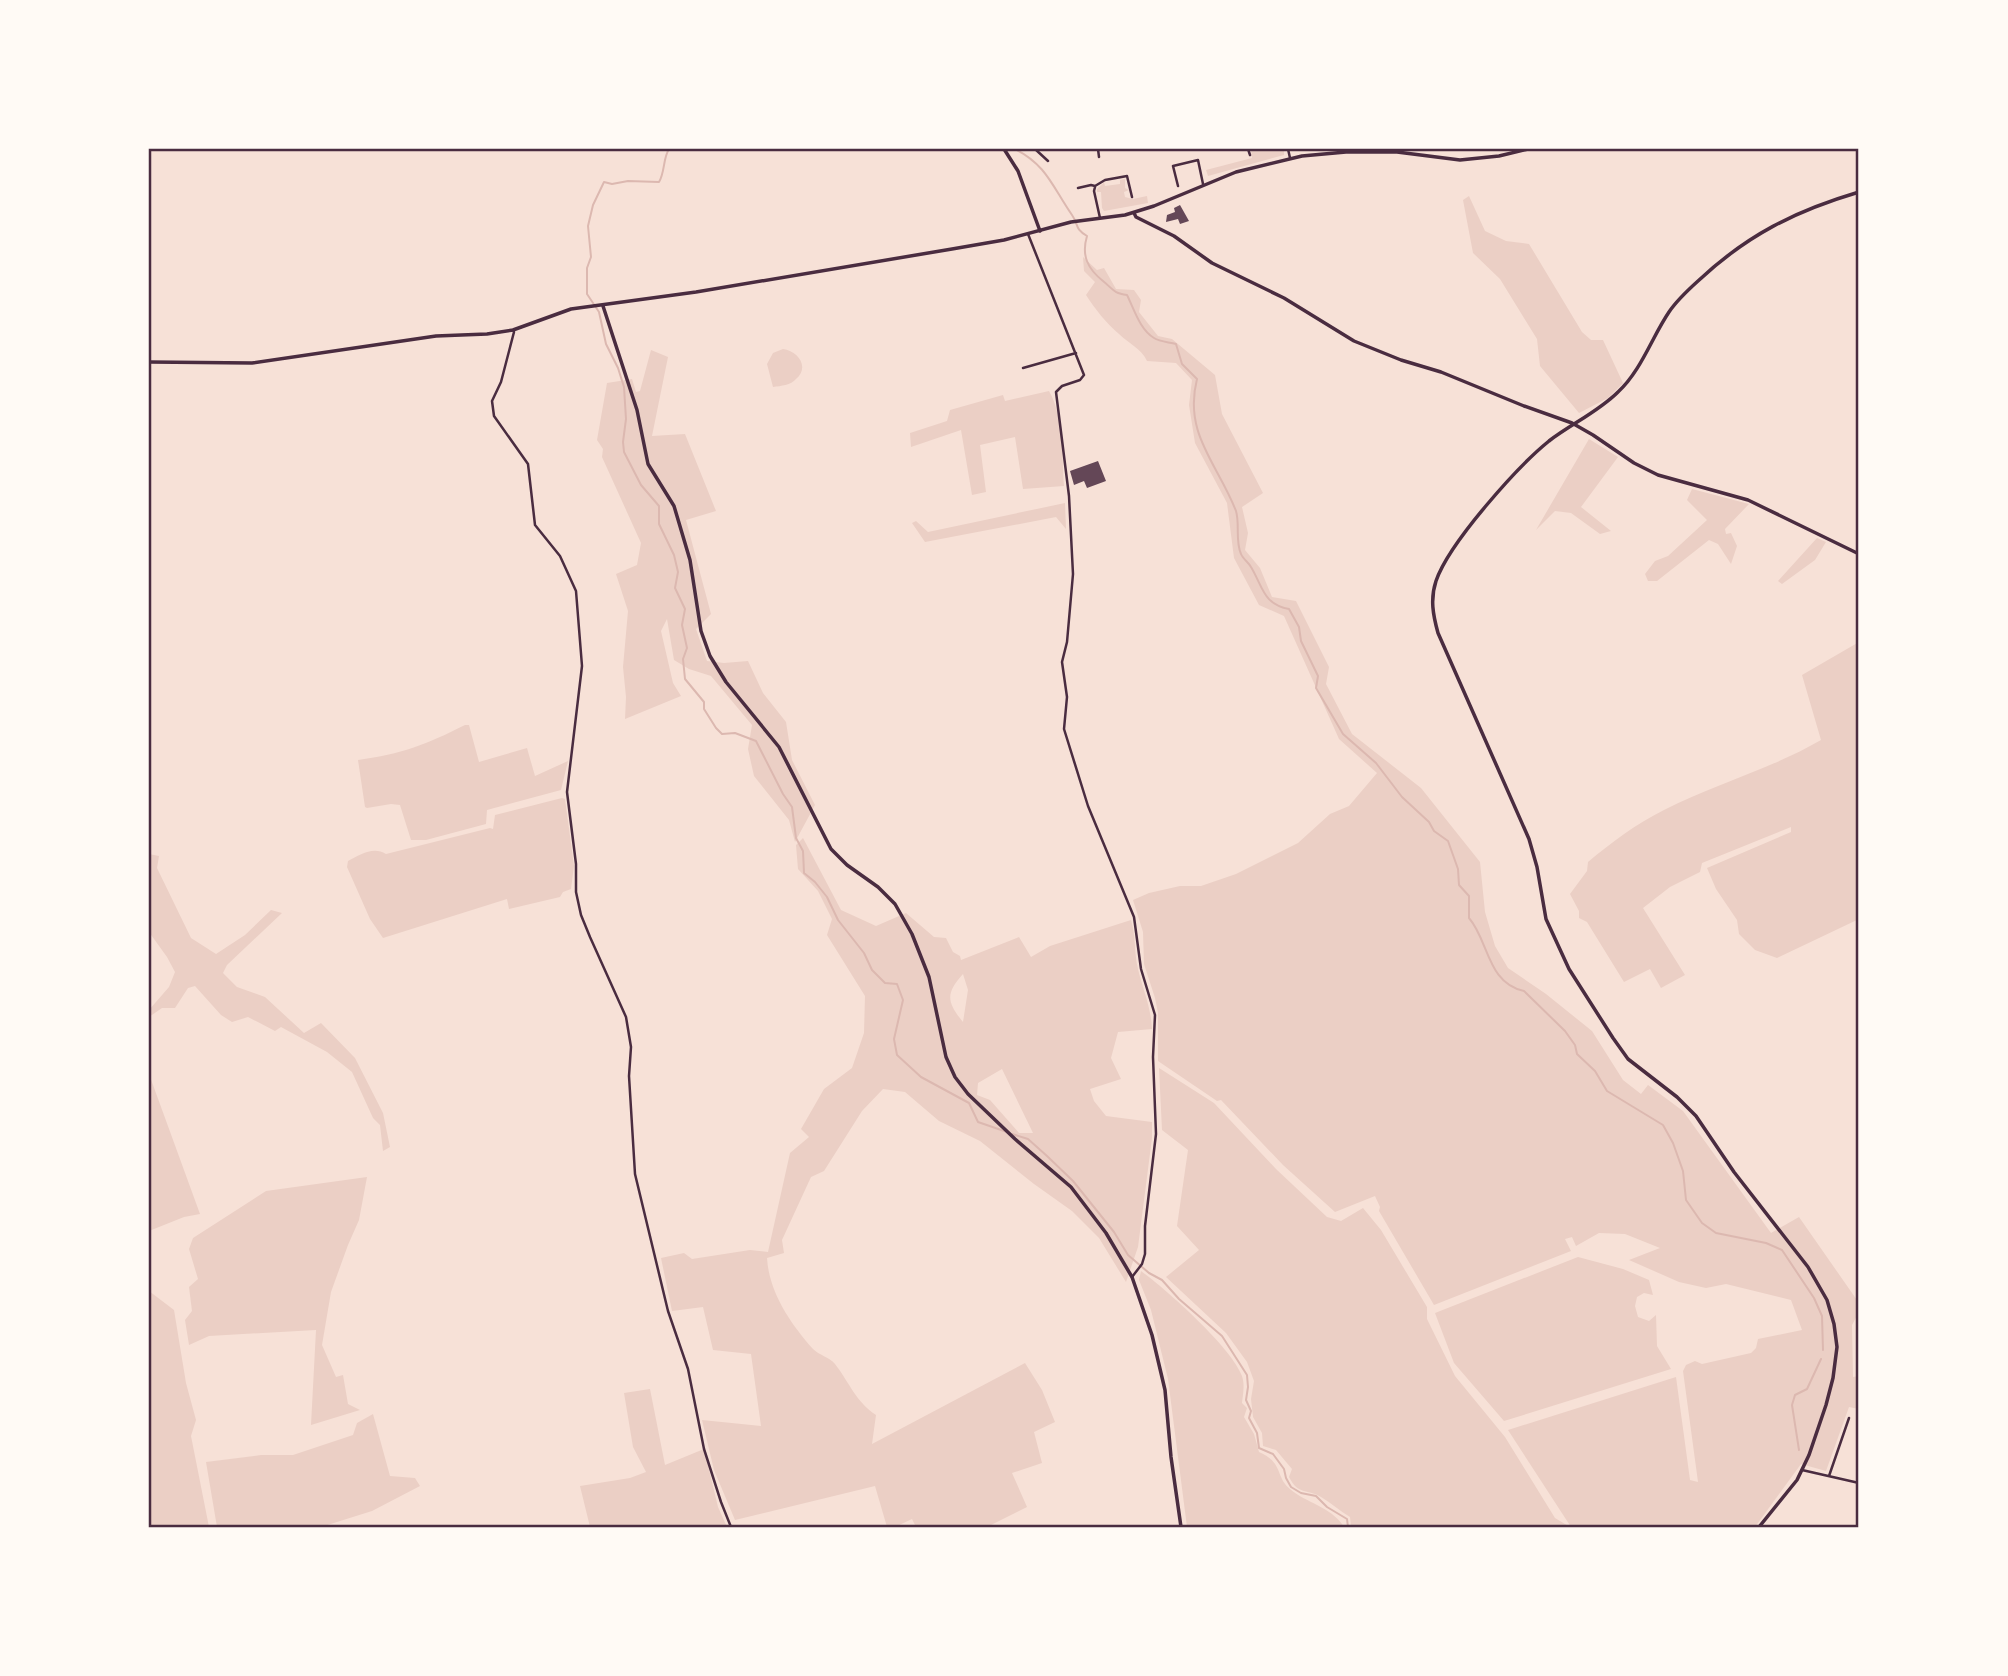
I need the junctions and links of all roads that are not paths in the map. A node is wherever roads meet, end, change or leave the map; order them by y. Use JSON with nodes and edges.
{"nodes":[{"id":1,"x":1004,"y":149,"type":"edge"},
{"id":2,"x":1035,"y":149,"type":"edge"},
{"id":3,"x":1248,"y":149,"type":"edge"},
{"id":4,"x":1288,"y":149,"type":"edge"},
{"id":5,"x":1528,"y":149,"type":"edge"},
{"id":6,"x":1098,"y":150,"type":"edge"},
{"id":7,"x":1104,"y":150,"type":"edge"},
{"id":8,"x":1250,"y":155,"type":"dead end"},
{"id":9,"x":1099,"y":157,"type":"dead end"},
{"id":10,"x":1290,"y":158,"type":"junction"},
{"id":11,"x":1048,"y":161,"type":"dead end"},
{"id":12,"x":1183,"y":180,"type":"dead end"},
{"id":13,"x":1203,"y":184,"type":"junction"},
{"id":14,"x":1095,"y":186,"type":"junction"},
{"id":15,"x":1078,"y":188,"type":"dead end"},
{"id":16,"x":1859,"y":192,"type":"edge"},
{"id":17,"x":1132,"y":197,"type":"dead end"},
{"id":18,"x":1133,"y":213,"type":"junction"},
{"id":19,"x":1100,"y":218,"type":"junction"},
{"id":20,"x":1040,"y":230,"type":"junction"},
{"id":21,"x":1028,"y":234,"type":"junction"},
{"id":22,"x":601,"y":306,"type":"junction"},
{"id":23,"x":513,"y":330,"type":"junction"},
{"id":24,"x":1076,"y":353,"type":"junction"},
{"id":25,"x":149,"y":362,"type":"edge"},
{"id":26,"x":1023,"y":369,"type":"dead end"},
{"id":27,"x":1572,"y":424,"type":"junction"},
{"id":28,"x":1859,"y":554,"type":"edge"},
{"id":29,"x":1132,"y":1277,"type":"junction"},
{"id":30,"x":1849,"y":1418,"type":"dead end"},
{"id":31,"x":1802,"y":1470,"type":"junction"},
{"id":32,"x":1829,"y":1476,"type":"junction"},
{"id":33,"x":1859,"y":1483,"type":"edge"},
{"id":34,"x":731,"y":1527,"type":"edge"},
{"id":35,"x":1181,"y":1527,"type":"edge"},
{"id":36,"x":1759,"y":1527,"type":"edge"}],
"edges":[{"from":1,"to":20,"type":"main road"},
{"from":2,"to":11,"type":"street"},
{"from":3,"to":8,"type":"street"},
{"from":4,"to":10,"type":"street"},
{"from":5,"to":10,"type":"main road"},
{"from":6,"to":7,"type":"street"},
{"from":6,"to":9,"type":"street"},
{"from":10,"to":13,"type":"main road"},
{"from":12,"to":13,"type":"street"},
{"from":13,"to":18,"type":"main road"},
{"from":14,"to":15,"type":"street"},
{"from":14,"to":17,"type":"street"},
{"from":14,"to":19,"type":"street"},
{"from":16,"to":27,"type":"main road"},
{"from":18,"to":19,"type":"main road"},
{"from":18,"to":27,"type":"main road"},
{"from":19,"to":20,"type":"main road"},
{"from":20,"to":21,"type":"main road"},
{"from":21,"to":22,"type":"main road"},
{"from":21,"to":24,"type":"street"},
{"from":22,"to":23,"type":"main road"},
{"from":22,"to":29,"type":"main road"},
{"from":23,"to":25,"type":"main road"},
{"from":23,"to":34,"type":"street"},
{"from":24,"to":26,"type":"street"},
{"from":24,"to":29,"type":"street"},
{"from":27,"to":28,"type":"main road"},
{"from":27,"to":31,"type":"main road"},
{"from":29,"to":35,"type":"main road"},
{"from":30,"to":32,"type":"street"},
{"from":31,"to":32,"type":"street"},
{"from":31,"to":36,"type":"main road"},
{"from":32,"to":33,"type":"street"}]}
